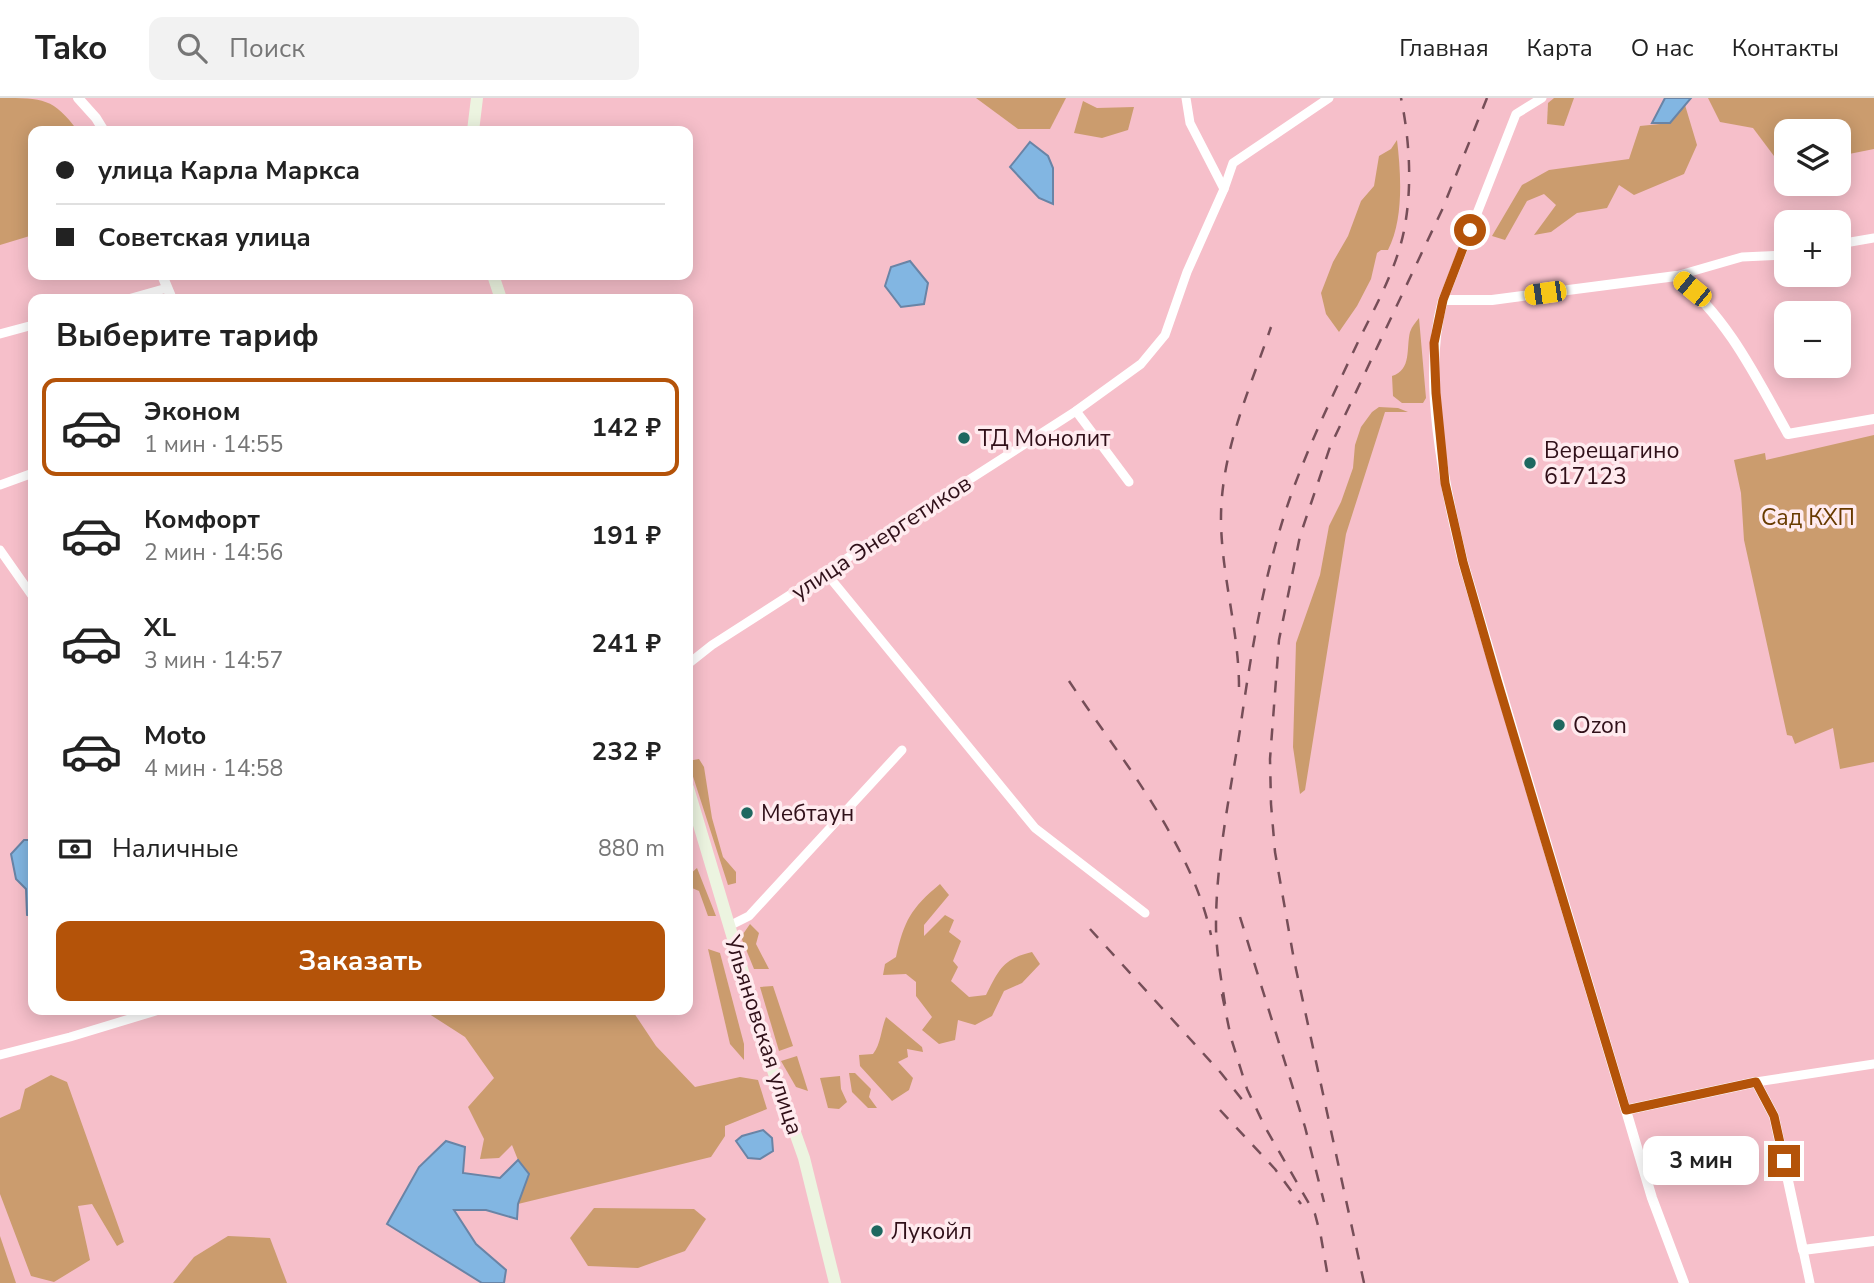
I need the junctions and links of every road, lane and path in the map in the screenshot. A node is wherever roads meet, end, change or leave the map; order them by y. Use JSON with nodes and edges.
{"nodes":[{"id":1,"x":78,"y":98,"type":"edge"},
{"id":2,"x":477,"y":98,"type":"edge"},
{"id":3,"x":1186,"y":98,"type":"edge"},
{"id":4,"x":1329,"y":98,"type":"edge"},
{"id":5,"x":1542,"y":98,"type":"edge"},
{"id":6,"x":101,"y":126,"type":"edge"},
{"id":7,"x":474,"y":126,"type":"edge"},
{"id":8,"x":1224,"y":189,"type":"junction"},
{"id":9,"x":1874,"y":238,"type":"edge"},
{"id":10,"x":1851,"y":242,"type":"edge"},
{"id":11,"x":1774,"y":256,"type":"edge"},
{"id":12,"x":1676,"y":276,"type":"junction"},
{"id":13,"x":1443,"y":300,"type":"junction"},
{"id":14,"x":28,"y":326,"type":"edge"},
{"id":15,"x":0,"y":334,"type":"edge"},
{"id":16,"x":1076,"y":411,"type":"junction"},
{"id":17,"x":1874,"y":419,"type":"edge"},
{"id":18,"x":28,"y":475,"type":"edge"},
{"id":19,"x":1129,"y":482,"type":"dead end"},
{"id":20,"x":0,"y":485,"type":"edge"},
{"id":21,"x":0,"y":550,"type":"edge"},
{"id":22,"x":826,"y":573,"type":"junction"},
{"id":23,"x":28,"y":590,"type":"edge"},
{"id":24,"x":693,"y":660,"type":"edge"},
{"id":25,"x":902,"y":750,"type":"dead end"},
{"id":26,"x":693,"y":805,"type":"edge"},
{"id":27,"x":1144,"y":913,"type":"dead end"},
{"id":28,"x":729,"y":926,"type":"junction"},
{"id":29,"x":143,"y":1015,"type":"edge"},
{"id":30,"x":0,"y":1055,"type":"edge"},
{"id":31,"x":1874,"y":1064,"type":"edge"},
{"id":32,"x":1756,"y":1082,"type":"junction"},
{"id":33,"x":1626,"y":1110,"type":"junction"},
{"id":34,"x":1874,"y":1241,"type":"edge"},
{"id":35,"x":1803,"y":1251,"type":"junction"},
{"id":36,"x":835,"y":1283,"type":"edge"},
{"id":37,"x":1684,"y":1283,"type":"edge"},
{"id":38,"x":1810,"y":1283,"type":"edge"}],
"edges":[{"from":1,"to":6,"type":"street"},
{"from":2,"to":7,"type":"main road"},
{"from":3,"to":8,"type":"street"},
{"from":4,"to":8,"type":"street","name":"улица Энергетиков"},
{"from":5,"to":13,"type":"street"},
{"from":8,"to":16,"type":"street","name":"улица Энергетиков"},
{"from":9,"to":10,"type":"street"},
{"from":11,"to":12,"type":"street"},
{"from":12,"to":13,"type":"street"},
{"from":12,"to":17,"type":"street"},
{"from":13,"to":33,"type":"street"},
{"from":14,"to":15,"type":"street"},
{"from":16,"to":19,"type":"street"},
{"from":16,"to":22,"type":"street","name":"улица Энергетиков"},
{"from":18,"to":20,"type":"street"},
{"from":21,"to":23,"type":"street"},
{"from":22,"to":24,"type":"street","name":"улица Энергетиков"},
{"from":22,"to":27,"type":"street"},
{"from":25,"to":28,"type":"street"},
{"from":26,"to":28,"type":"main road","name":"Ульяновская улица"},
{"from":28,"to":36,"type":"main road","name":"Ульяновская улица"},
{"from":29,"to":30,"type":"street"},
{"from":31,"to":32,"type":"street"},
{"from":32,"to":33,"type":"street"},
{"from":32,"to":35,"type":"street"},
{"from":33,"to":37,"type":"street"},
{"from":34,"to":35,"type":"street"},
{"from":35,"to":38,"type":"street"}]}
